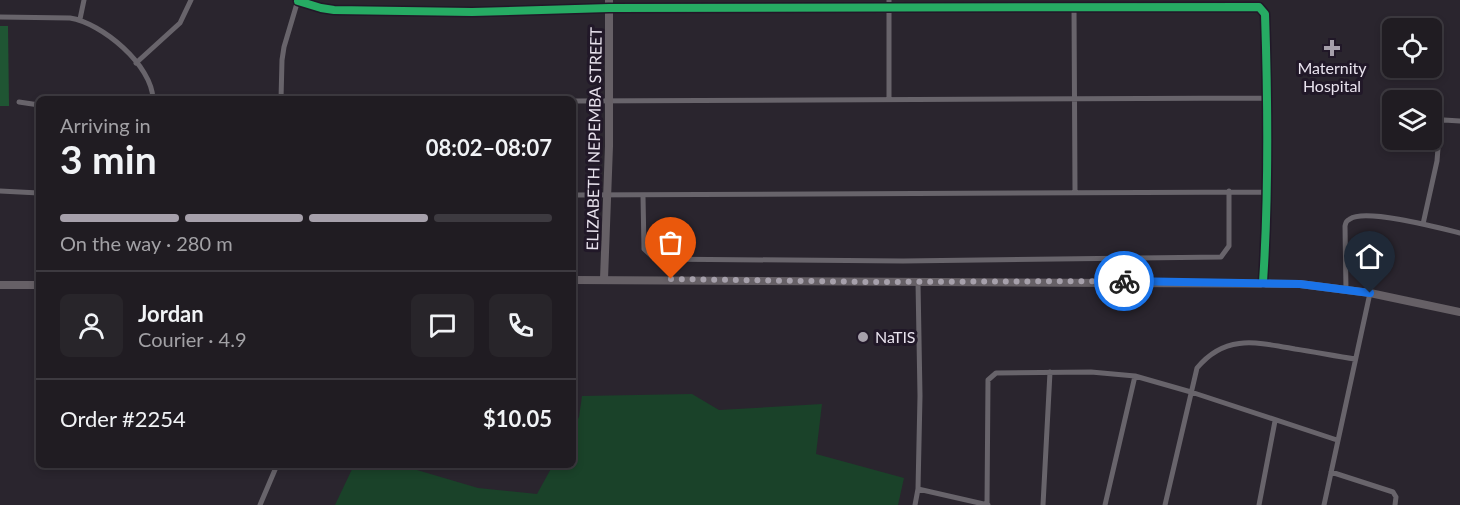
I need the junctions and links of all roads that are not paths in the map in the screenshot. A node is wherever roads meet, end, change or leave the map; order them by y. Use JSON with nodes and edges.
{"nodes":[{"id":1,"x":84,"y":0,"type":"edge"},
{"id":2,"x":191,"y":0,"type":"edge"},
{"id":3,"x":298,"y":0,"type":"edge"},
{"id":4,"x":889,"y":0,"type":"edge"},
{"id":5,"x":1172,"y":3,"type":"edge"},
{"id":6,"x":609,"y":4,"type":"edge"},
{"id":7,"x":1074,"y":7,"type":"junction"},
{"id":8,"x":889,"y":8,"type":"junction"},
{"id":9,"x":0,"y":17,"type":"edge"},
{"id":10,"x":80,"y":19,"type":"junction"},
{"id":11,"x":136,"y":63,"type":"junction"},
{"id":12,"x":153,"y":96,"type":"edge"},
{"id":13,"x":281,"y":96,"type":"edge"},
{"id":14,"x":1267,"y":98,"type":"junction"},
{"id":15,"x":889,"y":99,"type":"junction"},
{"id":16,"x":1074,"y":99,"type":"junction"},
{"id":17,"x":609,"y":100,"type":"junction"},
{"id":18,"x":576,"y":101,"type":"edge"},
{"id":19,"x":19,"y":102,"type":"dead end"},
{"id":20,"x":36,"y":105,"type":"edge"},
{"id":21,"x":1460,"y":121,"type":"edge"},
{"id":22,"x":0,"y":191,"type":"edge"},
{"id":23,"x":1075,"y":191,"type":"junction"},
{"id":24,"x":1229,"y":191,"type":"junction"},
{"id":25,"x":1268,"y":192,"type":"junction"},
{"id":26,"x":36,"y":193,"type":"edge"},
{"id":27,"x":576,"y":195,"type":"edge"},
{"id":28,"x":608,"y":195,"type":"junction"},
{"id":29,"x":644,"y":196,"type":"junction"},
{"id":30,"x":1423,"y":224,"type":"junction"},
{"id":31,"x":1460,"y":233,"type":"edge"},
{"id":32,"x":604,"y":279,"type":"junction"},
{"id":33,"x":576,"y":280,"type":"edge"},
{"id":34,"x":918,"y":282,"type":"junction"},
{"id":35,"x":1263,"y":282,"type":"junction"},
{"id":36,"x":0,"y":285,"type":"edge"},
{"id":37,"x":36,"y":285,"type":"edge"},
{"id":38,"x":1346,"y":290,"type":"junction"},
{"id":39,"x":1370,"y":293,"type":"junction"},
{"id":40,"x":1460,"y":312,"type":"edge"},
{"id":41,"x":1355,"y":359,"type":"junction"},
{"id":42,"x":1050,"y":372,"type":"junction"},
{"id":43,"x":1135,"y":376,"type":"junction"},
{"id":44,"x":1191,"y":392,"type":"junction"},
{"id":45,"x":1275,"y":421,"type":"junction"},
{"id":46,"x":1337,"y":440,"type":"junction"},
{"id":47,"x":276,"y":468,"type":"edge"},
{"id":48,"x":1331,"y":472,"type":"junction"},
{"id":49,"x":918,"y":489,"type":"junction"},
{"id":50,"x":260,"y":505,"type":"edge"},
{"id":51,"x":915,"y":505,"type":"edge"},
{"id":52,"x":987,"y":505,"type":"edge"},
{"id":53,"x":1043,"y":505,"type":"edge"},
{"id":54,"x":1105,"y":505,"type":"edge"},
{"id":55,"x":1165,"y":505,"type":"edge"},
{"id":56,"x":1259,"y":505,"type":"edge"},
{"id":57,"x":1324,"y":505,"type":"edge"},
{"id":58,"x":1395,"y":505,"type":"edge"}],
"edges":[{"from":1,"to":10,"type":"street"},
{"from":2,"to":11,"type":"street"},
{"from":3,"to":6,"type":"street"},
{"from":3,"to":13,"type":"street"},
{"from":4,"to":8,"type":"street"},
{"from":5,"to":7,"type":"street"},
{"from":5,"to":14,"type":"street"},
{"from":6,"to":8,"type":"street"},
{"from":6,"to":17,"type":"street","name":"ELIZABETH NEPEMBA STREET"},
{"from":7,"to":8,"type":"street"},
{"from":7,"to":16,"type":"street"},
{"from":8,"to":15,"type":"street"},
{"from":9,"to":10,"type":"street"},
{"from":10,"to":11,"type":"street"},
{"from":11,"to":12,"type":"street"},
{"from":14,"to":16,"type":"street"},
{"from":14,"to":25,"type":"street"},
{"from":15,"to":16,"type":"street"},
{"from":15,"to":17,"type":"street"},
{"from":16,"to":23,"type":"street"},
{"from":17,"to":18,"type":"street"},
{"from":17,"to":28,"type":"street","name":"ELIZABETH NEPEMBA STREET"},
{"from":19,"to":20,"type":"street"},
{"from":21,"to":30,"type":"street"},
{"from":22,"to":26,"type":"street"},
{"from":23,"to":24,"type":"street"},
{"from":23,"to":29,"type":"street"},
{"from":24,"to":25,"type":"street"},
{"from":24,"to":29,"type":"street"},
{"from":25,"to":35,"type":"street"},
{"from":27,"to":28,"type":"street"},
{"from":28,"to":29,"type":"street"},
{"from":28,"to":32,"type":"street","name":"ELIZABETH NEPEMBA STREET"},
{"from":30,"to":31,"type":"street"},
{"from":30,"to":38,"type":"street"},
{"from":32,"to":33,"type":"street"},
{"from":32,"to":34,"type":"street"},
{"from":34,"to":35,"type":"street"},
{"from":34,"to":49,"type":"street"},
{"from":35,"to":38,"type":"street"},
{"from":36,"to":37,"type":"street"},
{"from":38,"to":39,"type":"street"},
{"from":39,"to":40,"type":"street"},
{"from":39,"to":41,"type":"street"},
{"from":41,"to":44,"type":"street"},
{"from":41,"to":46,"type":"street"},
{"from":42,"to":43,"type":"street"},
{"from":42,"to":52,"type":"street"},
{"from":42,"to":53,"type":"street"},
{"from":43,"to":44,"type":"street"},
{"from":43,"to":54,"type":"street"},
{"from":44,"to":45,"type":"street"},
{"from":44,"to":55,"type":"street"},
{"from":45,"to":46,"type":"street"},
{"from":45,"to":56,"type":"street"},
{"from":46,"to":48,"type":"street"},
{"from":47,"to":50,"type":"street"},
{"from":48,"to":57,"type":"street"},
{"from":48,"to":58,"type":"street"},
{"from":49,"to":51,"type":"street"},
{"from":49,"to":52,"type":"street"}]}
